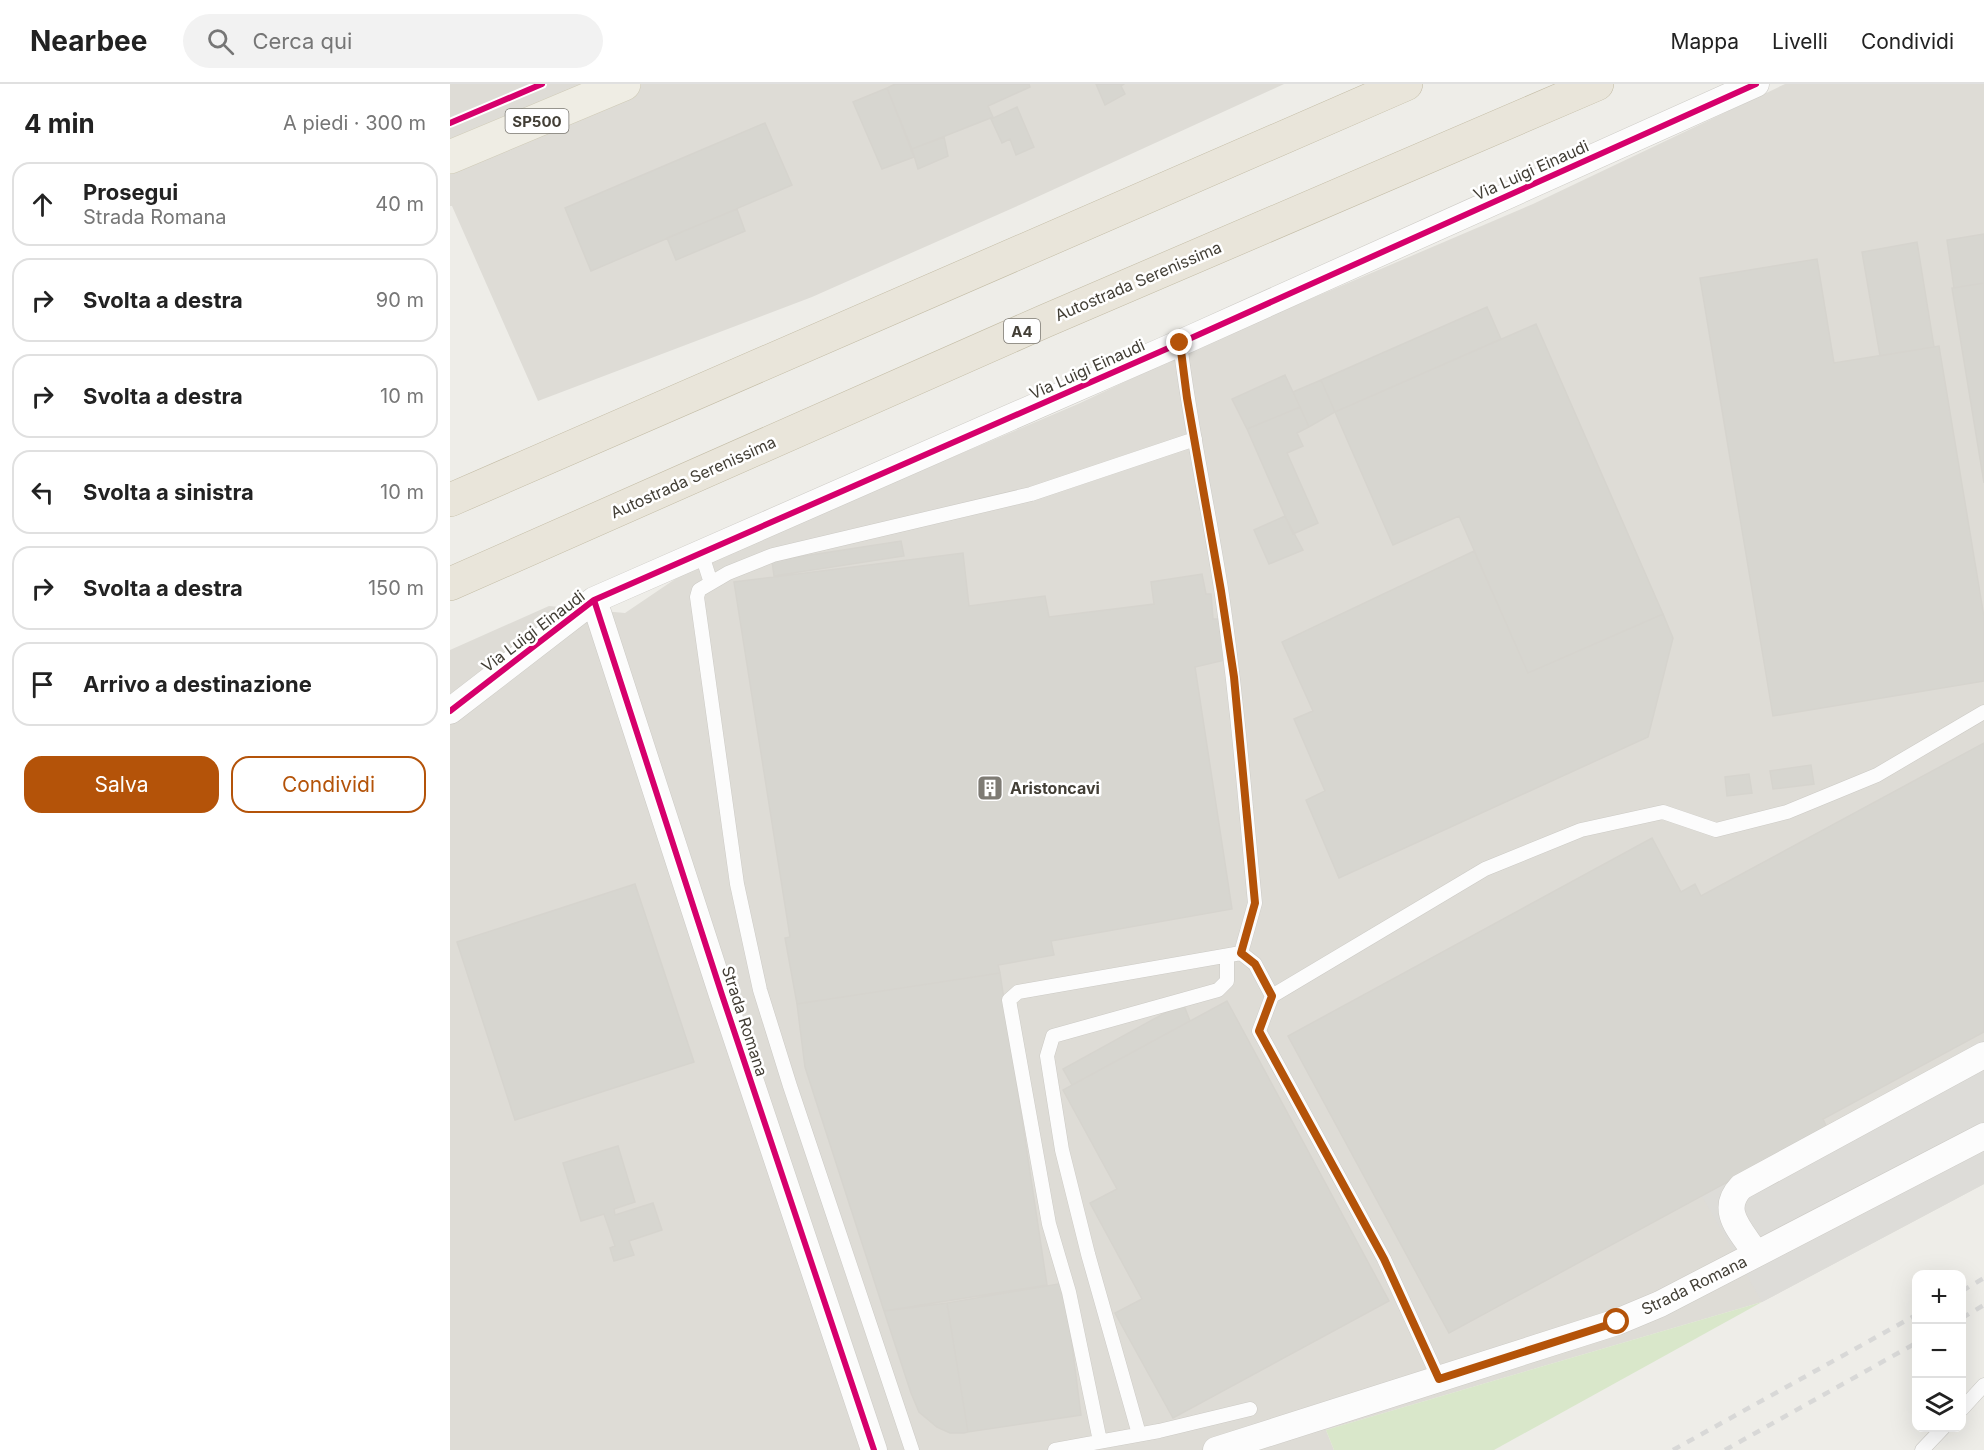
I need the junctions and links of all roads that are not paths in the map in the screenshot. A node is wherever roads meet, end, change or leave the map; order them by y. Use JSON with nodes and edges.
{"nodes":[{"id":1,"x":624,"y":84,"type":"edge"},
{"id":2,"x":1406,"y":84,"type":"edge"},
{"id":3,"x":1597,"y":84,"type":"edge"},
{"id":4,"x":1756,"y":84,"type":"edge"},
{"id":5,"x":450,"y":157,"type":"edge"},
{"id":6,"x":1180,"y":343,"type":"junction"},
{"id":7,"x":1195,"y":439,"type":"junction"},
{"id":8,"x":450,"y":500,"type":"edge"},
{"id":9,"x":701,"y":552,"type":"junction"},
{"id":10,"x":711,"y":583,"type":"junction"},
{"id":11,"x":450,"y":584,"type":"edge"},
{"id":12,"x":594,"y":600,"type":"junction"},
{"id":13,"x":450,"y":711,"type":"edge"},
{"id":14,"x":1984,"y":712,"type":"edge"},
{"id":15,"x":1234,"y":954,"type":"junction"},
{"id":16,"x":1272,"y":996,"type":"junction"},
{"id":17,"x":1984,"y":1055,"type":"edge"},
{"id":18,"x":1984,"y":1136,"type":"edge"},
{"id":19,"x":1756,"y":1254,"type":"junction"},
{"id":20,"x":1439,"y":1379,"type":"junction"},
{"id":21,"x":1984,"y":1385,"type":"edge"},
{"id":22,"x":1966,"y":1405,"type":"edge"},
{"id":23,"x":1250,"y":1408,"type":"dead end"},
{"id":24,"x":1939,"y":1432,"type":"edge"},
{"id":25,"x":1139,"y":1434,"type":"junction"},
{"id":26,"x":1100,"y":1441,"type":"junction"},
{"id":27,"x":874,"y":1450,"type":"edge"},
{"id":28,"x":912,"y":1450,"type":"edge"},
{"id":29,"x":1055,"y":1450,"type":"edge"},
{"id":30,"x":1216,"y":1450,"type":"edge"},
{"id":31,"x":1922,"y":1450,"type":"edge"}],
"edges":[{"from":1,"to":5,"type":"main road","number":"SP500"},
{"from":2,"to":8,"type":"highway"},
{"from":3,"to":11,"type":"highway","name":"Autostrada Serenissima","number":"A4"},
{"from":4,"to":6,"type":"street","name":"Via Luigi Einaudi"},
{"from":6,"to":7,"type":"lane"},
{"from":6,"to":9,"type":"street","name":"Via Luigi Einaudi"},
{"from":7,"to":10,"type":"lane"},
{"from":7,"to":15,"type":"lane"},
{"from":9,"to":10,"type":"lane"},
{"from":9,"to":12,"type":"street","name":"Via Luigi Einaudi"},
{"from":10,"to":28,"type":"lane"},
{"from":12,"to":13,"type":"street","name":"Via Luigi Einaudi"},
{"from":12,"to":27,"type":"street","name":"Strada Romana"},
{"from":14,"to":16,"type":"lane"},
{"from":15,"to":16,"type":"lane"},
{"from":15,"to":25,"type":"lane"},
{"from":15,"to":26,"type":"lane"},
{"from":16,"to":20,"type":"lane"},
{"from":17,"to":19,"type":"street"},
{"from":18,"to":19,"type":"street","name":"Strada Romana"},
{"from":19,"to":20,"type":"street","name":"Strada Romana"},
{"from":20,"to":30,"type":"street","name":"Strada Romana"},
{"from":21,"to":22,"type":"lane"},
{"from":23,"to":25,"type":"lane"},
{"from":24,"to":31,"type":"lane"},
{"from":25,"to":26,"type":"lane"},
{"from":26,"to":29,"type":"lane"}]}
